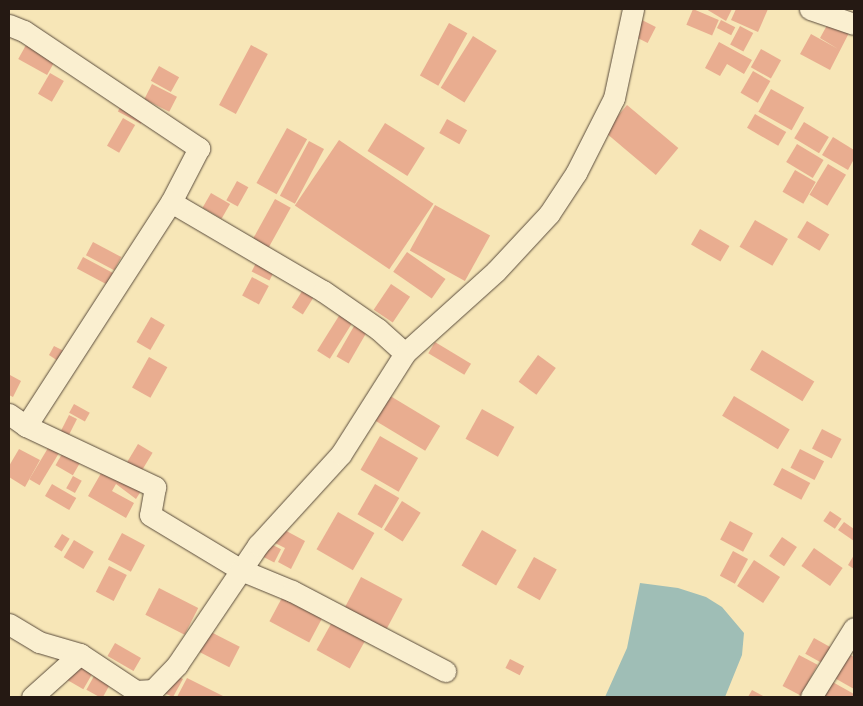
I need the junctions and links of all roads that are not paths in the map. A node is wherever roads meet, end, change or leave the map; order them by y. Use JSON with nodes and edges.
{"nodes":[{"id":1,"x":633,"y":9,"type":"edge"},
{"id":2,"x":810,"y":9,"type":"edge"},
{"id":3,"x":854,"y":24,"type":"edge"},
{"id":4,"x":9,"y":25,"type":"edge"},
{"id":5,"x":171,"y":202,"type":"junction"},
{"id":6,"x":405,"y":353,"type":"junction"},
{"id":7,"x":9,"y":414,"type":"edge"},
{"id":8,"x":26,"y":426,"type":"junction"},
{"id":9,"x":241,"y":570,"type":"junction"},
{"id":10,"x":9,"y":624,"type":"edge"},
{"id":11,"x":854,"y":628,"type":"edge"},
{"id":12,"x":80,"y":654,"type":"junction"},
{"id":13,"x":445,"y":671,"type":"dead end"},
{"id":14,"x":32,"y":697,"type":"edge"},
{"id":15,"x":811,"y":697,"type":"edge"}],
"edges":[{"from":1,"to":6,"type":"street"},
{"from":2,"to":3,"type":"street"},
{"from":4,"to":5,"type":"street"},
{"from":5,"to":6,"type":"street"},
{"from":5,"to":8,"type":"street"},
{"from":6,"to":9,"type":"street"},
{"from":7,"to":8,"type":"street"},
{"from":8,"to":9,"type":"street"},
{"from":9,"to":12,"type":"street"},
{"from":9,"to":13,"type":"street"},
{"from":10,"to":12,"type":"street"},
{"from":11,"to":15,"type":"street"},
{"from":12,"to":14,"type":"street"}]}
